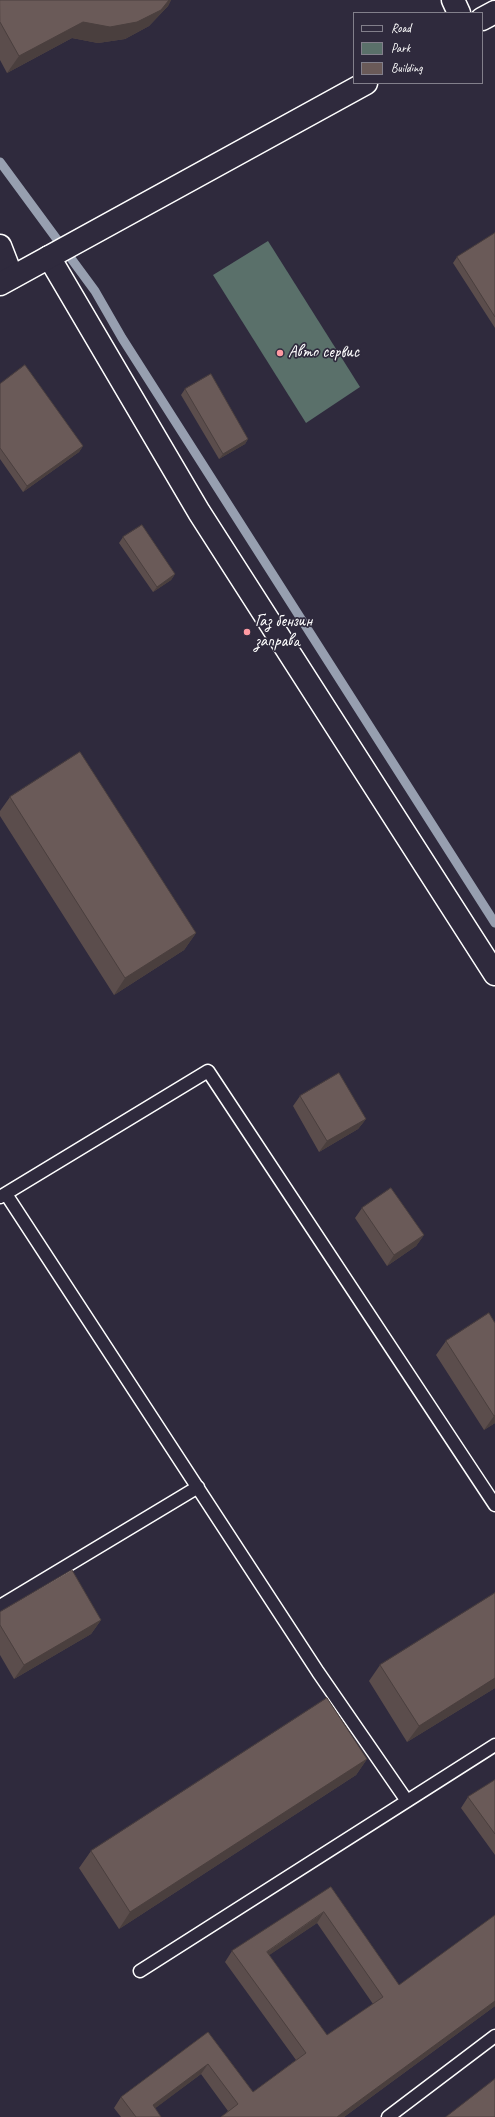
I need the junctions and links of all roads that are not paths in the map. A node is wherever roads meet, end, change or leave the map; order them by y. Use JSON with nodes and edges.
{"nodes":[{"id":1,"x":454,"y":0,"type":"edge"},
{"id":2,"x":459,"y":12,"type":"edge"},
{"id":3,"x":495,"y":12,"type":"edge"},
{"id":4,"x":483,"y":18,"type":"edge"},
{"id":5,"x":364,"y":84,"type":"edge"},
{"id":6,"x":0,"y":246,"type":"edge"},
{"id":7,"x":51,"y":256,"type":"junction"},
{"id":8,"x":6,"y":280,"type":"edge"},
{"id":9,"x":495,"y":974,"type":"edge"},
{"id":10,"x":3,"y":1195,"type":"edge"},
{"id":11,"x":198,"y":1487,"type":"junction"},
{"id":12,"x":495,"y":1505,"type":"edge"},
{"id":13,"x":0,"y":1606,"type":"edge"},
{"id":14,"x":495,"y":1745,"type":"edge"},
{"id":15,"x":407,"y":1801,"type":"junction"},
{"id":16,"x":140,"y":1971,"type":"dead end"},
{"id":17,"x":495,"y":2036,"type":"edge"},
{"id":18,"x":388,"y":2117,"type":"edge"}],
"edges":[{"from":1,"to":2,"type":"street"},
{"from":3,"to":4,"type":"street"},
{"from":5,"to":7,"type":"street"},
{"from":6,"to":8,"type":"street"},
{"from":7,"to":8,"type":"street"},
{"from":7,"to":9,"type":"street"},
{"from":10,"to":11,"type":"lane"},
{"from":10,"to":12,"type":"lane"},
{"from":11,"to":13,"type":"lane"},
{"from":11,"to":15,"type":"lane"},
{"from":14,"to":15,"type":"lane"},
{"from":15,"to":16,"type":"lane"},
{"from":17,"to":18,"type":"lane"}]}
